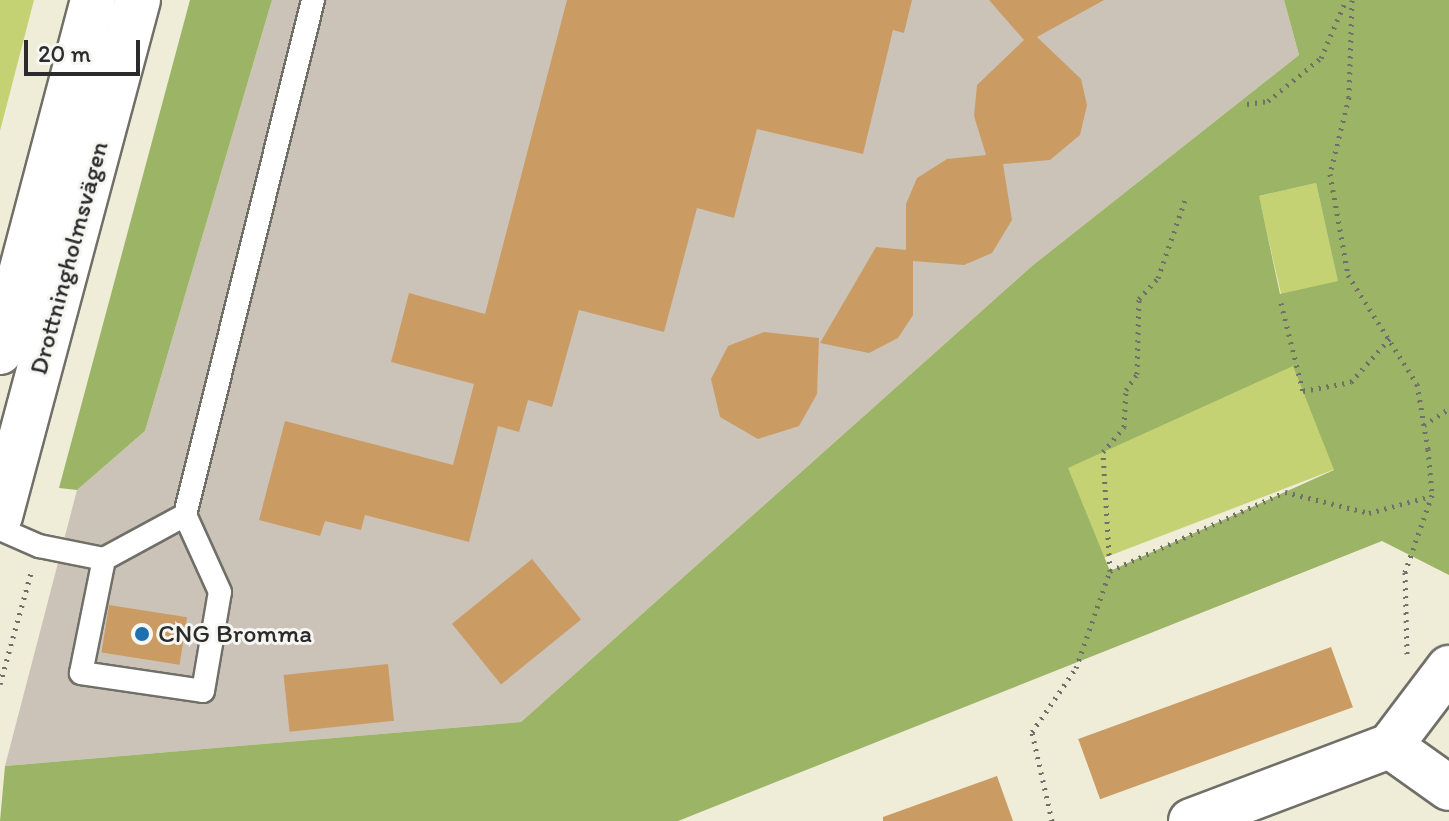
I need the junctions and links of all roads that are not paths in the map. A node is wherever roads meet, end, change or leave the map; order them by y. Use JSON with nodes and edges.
{"nodes":[{"id":1,"x":93,"y":0,"type":"edge"},
{"id":2,"x":138,"y":0,"type":"edge"},
{"id":3,"x":313,"y":0,"type":"edge"},
{"id":4,"x":0,"y":352,"type":"edge"},
{"id":5,"x":185,"y":515,"type":"junction"},
{"id":6,"x":0,"y":516,"type":"edge"},
{"id":7,"x":0,"y":529,"type":"edge"},
{"id":8,"x":104,"y":559,"type":"junction"},
{"id":9,"x":1435,"y":682,"type":"edge"},
{"id":10,"x":1390,"y":746,"type":"junction"},
{"id":11,"x":1449,"y":788,"type":"edge"},
{"id":12,"x":1191,"y":821,"type":"edge"}],
"edges":[{"from":1,"to":4,"type":"main road","name":"Drottningholmsvägen"},
{"from":2,"to":6,"type":"main road","name":"Drottningholmsvägen"},
{"from":3,"to":5,"type":"lane"},
{"from":5,"to":8,"type":"lane"},
{"from":5,"to":8,"type":"lane"},
{"from":7,"to":8,"type":"lane"},
{"from":9,"to":10,"type":"main road"},
{"from":10,"to":11,"type":"main road"},
{"from":10,"to":12,"type":"main road"}]}
